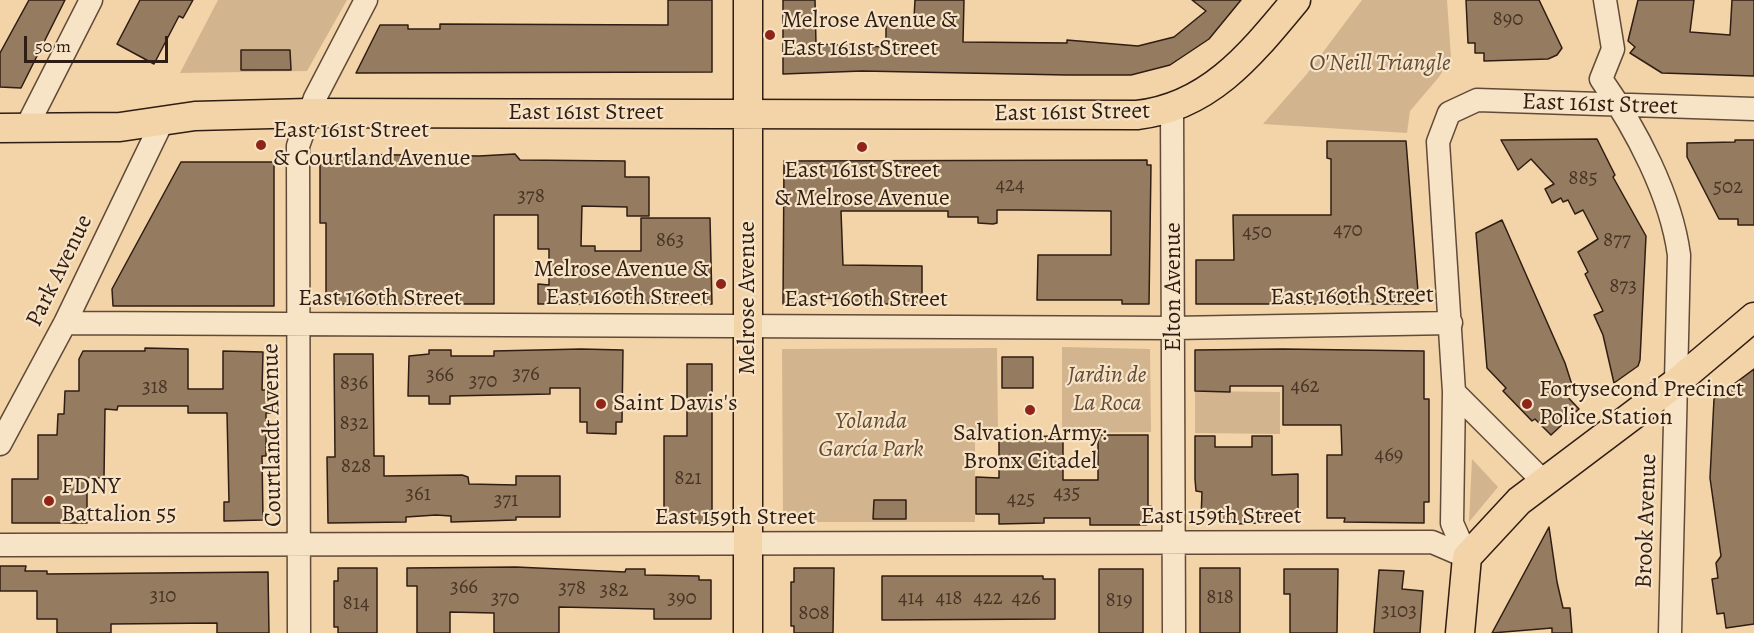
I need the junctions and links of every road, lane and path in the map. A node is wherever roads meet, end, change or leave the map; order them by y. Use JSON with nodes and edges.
{"nodes":[{"id":1,"x":91,"y":0,"type":"edge"},
{"id":2,"x":366,"y":0,"type":"edge"},
{"id":3,"x":748,"y":0,"type":"edge"},
{"id":4,"x":1296,"y":0,"type":"edge"},
{"id":5,"x":1605,"y":0,"type":"edge"},
{"id":6,"x":1172,"y":107,"type":"junction"},
{"id":7,"x":1620,"y":107,"type":"junction"},
{"id":8,"x":1754,"y":109,"type":"edge"},
{"id":9,"x":309,"y":113,"type":"junction"},
{"id":10,"x":747,"y":114,"type":"junction"},
{"id":11,"x":163,"y":120,"type":"junction"},
{"id":12,"x":13,"y":128,"type":"edge"},
{"id":13,"x":1754,"y":316,"type":"edge"},
{"id":14,"x":65,"y":323,"type":"junction"},
{"id":15,"x":1451,"y":323,"type":"junction"},
{"id":16,"x":299,"y":326,"type":"junction"},
{"id":17,"x":748,"y":326,"type":"junction"},
{"id":18,"x":1174,"y":328,"type":"junction"},
{"id":19,"x":1677,"y":382,"type":"junction"},
{"id":20,"x":1454,"y":392,"type":"junction"},
{"id":21,"x":0,"y":444,"type":"edge"},
{"id":22,"x":1544,"y":482,"type":"junction"},
{"id":23,"x":301,"y":544,"type":"junction"},
{"id":24,"x":748,"y":544,"type":"junction"},
{"id":25,"x":0,"y":545,"type":"edge"},
{"id":26,"x":1174,"y":545,"type":"junction"},
{"id":27,"x":1467,"y":557,"type":"junction"},
{"id":28,"x":299,"y":633,"type":"edge"},
{"id":29,"x":748,"y":633,"type":"edge"},
{"id":30,"x":1174,"y":633,"type":"edge"},
{"id":31,"x":1460,"y":633,"type":"edge"},
{"id":32,"x":1670,"y":633,"type":"edge"}],
"edges":[{"from":1,"to":12,"type":"street"},
{"from":2,"to":9,"type":"street","name":"Courtlandt Avenue"},
{"from":3,"to":10,"type":"main road","name":"Melrose Avenue"},
{"from":4,"to":6,"type":"main road"},
{"from":5,"to":7,"type":"street","name":"Brook Avenue"},
{"from":6,"to":10,"type":"main road","name":"East 161st Street"},
{"from":6,"to":18,"type":"street","name":"Elton Avenue"},
{"from":7,"to":8,"type":"street","name":"East 161st Street"},
{"from":7,"to":15,"type":"street","name":"East 161st Street"},
{"from":7,"to":19,"type":"street","name":"Brook Avenue"},
{"from":9,"to":10,"type":"main road","name":"East 161st Street"},
{"from":9,"to":11,"type":"main road","name":"East 161st Street"},
{"from":9,"to":16,"type":"street","name":"Courtlandt Avenue"},
{"from":10,"to":17,"type":"main road","name":"Melrose Avenue"},
{"from":11,"to":12,"type":"main road","name":"East 161st Street"},
{"from":11,"to":14,"type":"street","name":"Park Avenue"},
{"from":13,"to":19,"type":"main road"},
{"from":14,"to":16,"type":"street","name":"East 160th Street"},
{"from":14,"to":21,"type":"street","name":"Park Avenue"},
{"from":15,"to":18,"type":"street","name":"East 160th Street"},
{"from":15,"to":20,"type":"street"},
{"from":16,"to":17,"type":"street","name":"East 160th Street"},
{"from":16,"to":23,"type":"street","name":"Courtlandt Avenue"},
{"from":17,"to":18,"type":"street","name":"East 160th Street"},
{"from":17,"to":24,"type":"main road","name":"Melrose Avenue"},
{"from":18,"to":26,"type":"street","name":"Elton Avenue"},
{"from":19,"to":22,"type":"main road"},
{"from":19,"to":32,"type":"street","name":"Brook Avenue"},
{"from":20,"to":22,"type":"street"},
{"from":20,"to":27,"type":"street"},
{"from":22,"to":27,"type":"main road"},
{"from":23,"to":24,"type":"street","name":"East 159th Street"},
{"from":23,"to":25,"type":"street","name":"East 159th Street"},
{"from":23,"to":28,"type":"street","name":"Courtlandt Avenue"},
{"from":24,"to":26,"type":"street","name":"East 159th Street"},
{"from":24,"to":29,"type":"main road","name":"Melrose Avenue"},
{"from":26,"to":27,"type":"street","name":"East 159th Street"},
{"from":26,"to":30,"type":"street","name":"Elton Avenue"},
{"from":27,"to":31,"type":"main road"}]}
